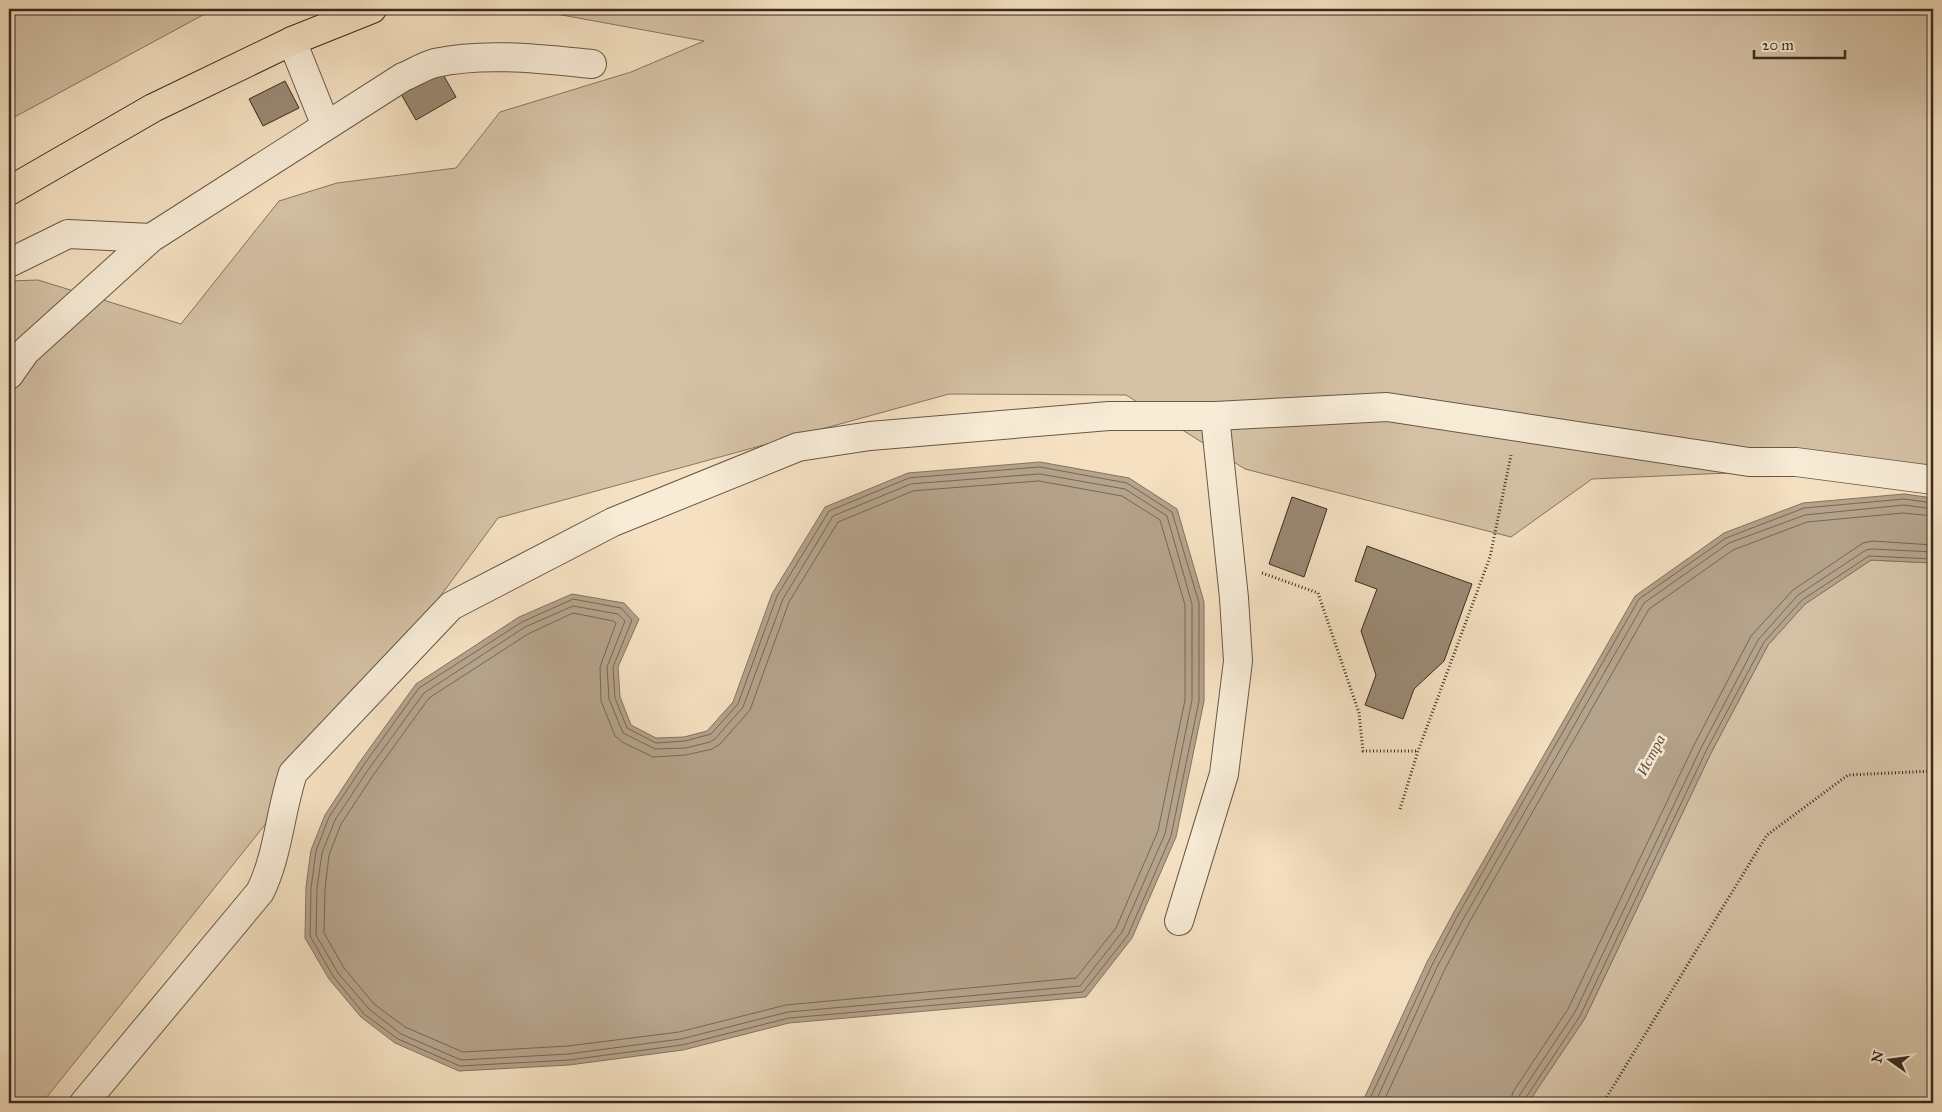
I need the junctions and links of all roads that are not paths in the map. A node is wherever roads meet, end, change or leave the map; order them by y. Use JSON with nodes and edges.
{"nodes":[{"id":1,"x":372,"y":9,"type":"edge"},
{"id":2,"x":292,"y":40,"type":"junction"},
{"id":3,"x":592,"y":64,"type":"dead end"},
{"id":4,"x":326,"y":126,"type":"junction"},
{"id":5,"x":9,"y":191,"type":"edge"},
{"id":6,"x":151,"y":238,"type":"junction"},
{"id":7,"x":9,"y":263,"type":"edge"},
{"id":8,"x":9,"y":374,"type":"edge"},
{"id":9,"x":1215,"y":416,"type":"junction"},
{"id":10,"x":1933,"y":480,"type":"edge"},
{"id":11,"x":1179,"y":921,"type":"dead end"},
{"id":12,"x":84,"y":1103,"type":"edge"}],
"edges":[{"from":1,"to":2,"type":"main road"},
{"from":2,"to":4,"type":"lane"},
{"from":2,"to":5,"type":"main road"},
{"from":3,"to":4,"type":"lane"},
{"from":4,"to":6,"type":"lane"},
{"from":6,"to":7,"type":"lane"},
{"from":6,"to":8,"type":"lane"},
{"from":9,"to":10,"type":"lane"},
{"from":9,"to":11,"type":"lane"},
{"from":9,"to":12,"type":"lane"}]}
